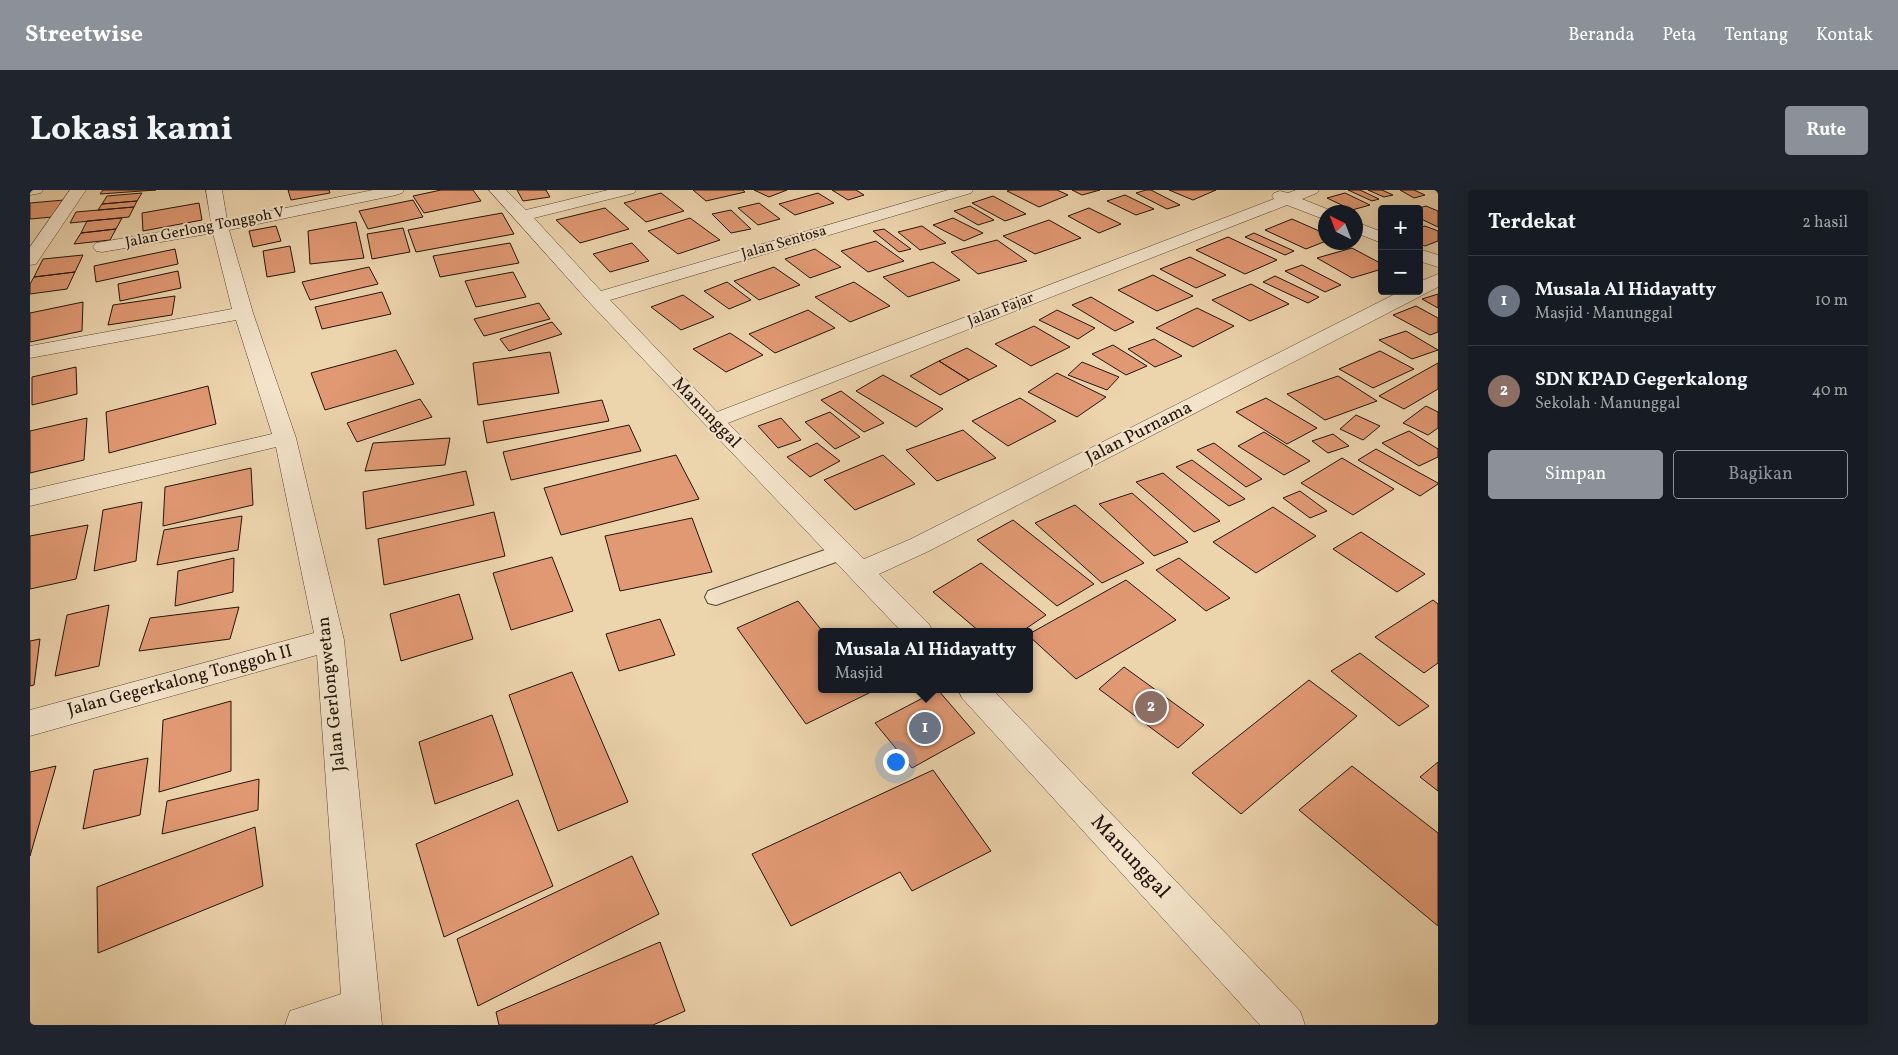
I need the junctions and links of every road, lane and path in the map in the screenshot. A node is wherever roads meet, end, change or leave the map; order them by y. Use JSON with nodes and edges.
{"nodes":[{"id":1,"x":30,"y":190,"type":"edge"},
{"id":2,"x":35,"y":190,"type":"edge"},
{"id":3,"x":78,"y":190,"type":"edge"},
{"id":4,"x":214,"y":190,"type":"edge"},
{"id":5,"x":396,"y":190,"type":"edge"},
{"id":6,"x":497,"y":190,"type":"edge"},
{"id":7,"x":628,"y":190,"type":"edge"},
{"id":8,"x":965,"y":190,"type":"edge"},
{"id":9,"x":1268,"y":190,"type":"edge"},
{"id":10,"x":1311,"y":190,"type":"edge"},
{"id":11,"x":1288,"y":199,"type":"junction"},
{"id":12,"x":1318,"y":212,"type":"edge"},
{"id":13,"x":523,"y":216,"type":"junction"},
{"id":14,"x":220,"y":227,"type":"junction"},
{"id":15,"x":1363,"y":230,"type":"edge"},
{"id":16,"x":1378,"y":236,"type":"edge"},
{"id":17,"x":102,"y":247,"type":"dead end"},
{"id":18,"x":1423,"y":256,"type":"edge"},
{"id":19,"x":30,"y":260,"type":"edge"},
{"id":20,"x":1438,"y":262,"type":"edge"},
{"id":21,"x":1438,"y":280,"type":"edge"},
{"id":22,"x":1423,"y":287,"type":"edge"},
{"id":23,"x":1408,"y":295,"type":"edge"},
{"id":24,"x":600,"y":297,"type":"junction"},
{"id":25,"x":243,"y":313,"type":"junction"},
{"id":26,"x":30,"y":352,"type":"edge"},
{"id":27,"x":714,"y":421,"type":"junction"},
{"id":28,"x":285,"y":438,"type":"junction"},
{"id":29,"x":30,"y":498,"type":"edge"},
{"id":30,"x":842,"y":552,"type":"junction"},
{"id":31,"x":860,"y":572,"type":"junction"},
{"id":32,"x":716,"y":597,"type":"dead end"},
{"id":33,"x":915,"y":628,"type":"edge"},
{"id":34,"x":330,"y":640,"type":"junction"},
{"id":35,"x":977,"y":693,"type":"edge"},
{"id":36,"x":30,"y":722,"type":"edge"},
{"id":37,"x":362,"y":1016,"type":"edge"},
{"id":38,"x":304,"y":1025,"type":"edge"},
{"id":39,"x":1286,"y":1025,"type":"edge"}],
"edges":[{"from":1,"to":2,"type":"street"},
{"from":3,"to":19,"type":"street"},
{"from":4,"to":14,"type":"street","name":"Jalan Gerlongwetan"},
{"from":5,"to":14,"type":"street","name":"Jalan Gerlong Tonggoh V"},
{"from":6,"to":13,"type":"street","name":"Manunggal"},
{"from":7,"to":13,"type":"street"},
{"from":8,"to":24,"type":"street","name":"Jalan Sentosa"},
{"from":9,"to":11,"type":"street"},
{"from":10,"to":11,"type":"street","name":"Jalan Fajar"},
{"from":11,"to":12,"type":"street"},
{"from":11,"to":27,"type":"street","name":"Jalan Fajar"},
{"from":13,"to":24,"type":"street","name":"Manunggal"},
{"from":14,"to":17,"type":"street","name":"Jalan Gerlong Tonggoh V"},
{"from":14,"to":25,"type":"street","name":"Jalan Gerlongwetan"},
{"from":15,"to":16,"type":"street"},
{"from":18,"to":20,"type":"street"},
{"from":21,"to":22,"type":"street"},
{"from":23,"to":31,"type":"street","name":"Jalan Purnama"},
{"from":24,"to":27,"type":"street","name":"Manunggal"},
{"from":25,"to":26,"type":"street"},
{"from":25,"to":28,"type":"street","name":"Jalan Gerlongwetan"},
{"from":27,"to":30,"type":"street","name":"Manunggal"},
{"from":28,"to":29,"type":"street"},
{"from":28,"to":34,"type":"street","name":"Jalan Gerlongwetan"},
{"from":30,"to":31,"type":"street","name":"Manunggal"},
{"from":30,"to":32,"type":"lane"},
{"from":31,"to":33,"type":"street","name":"Manunggal"},
{"from":34,"to":36,"type":"street","name":"Jalan Gegerkalong Tonggoh II"},
{"from":34,"to":37,"type":"street","name":"Jalan Gerlongwetan"},
{"from":35,"to":39,"type":"street","name":"Manunggal"},
{"from":37,"to":38,"type":"street"}]}
